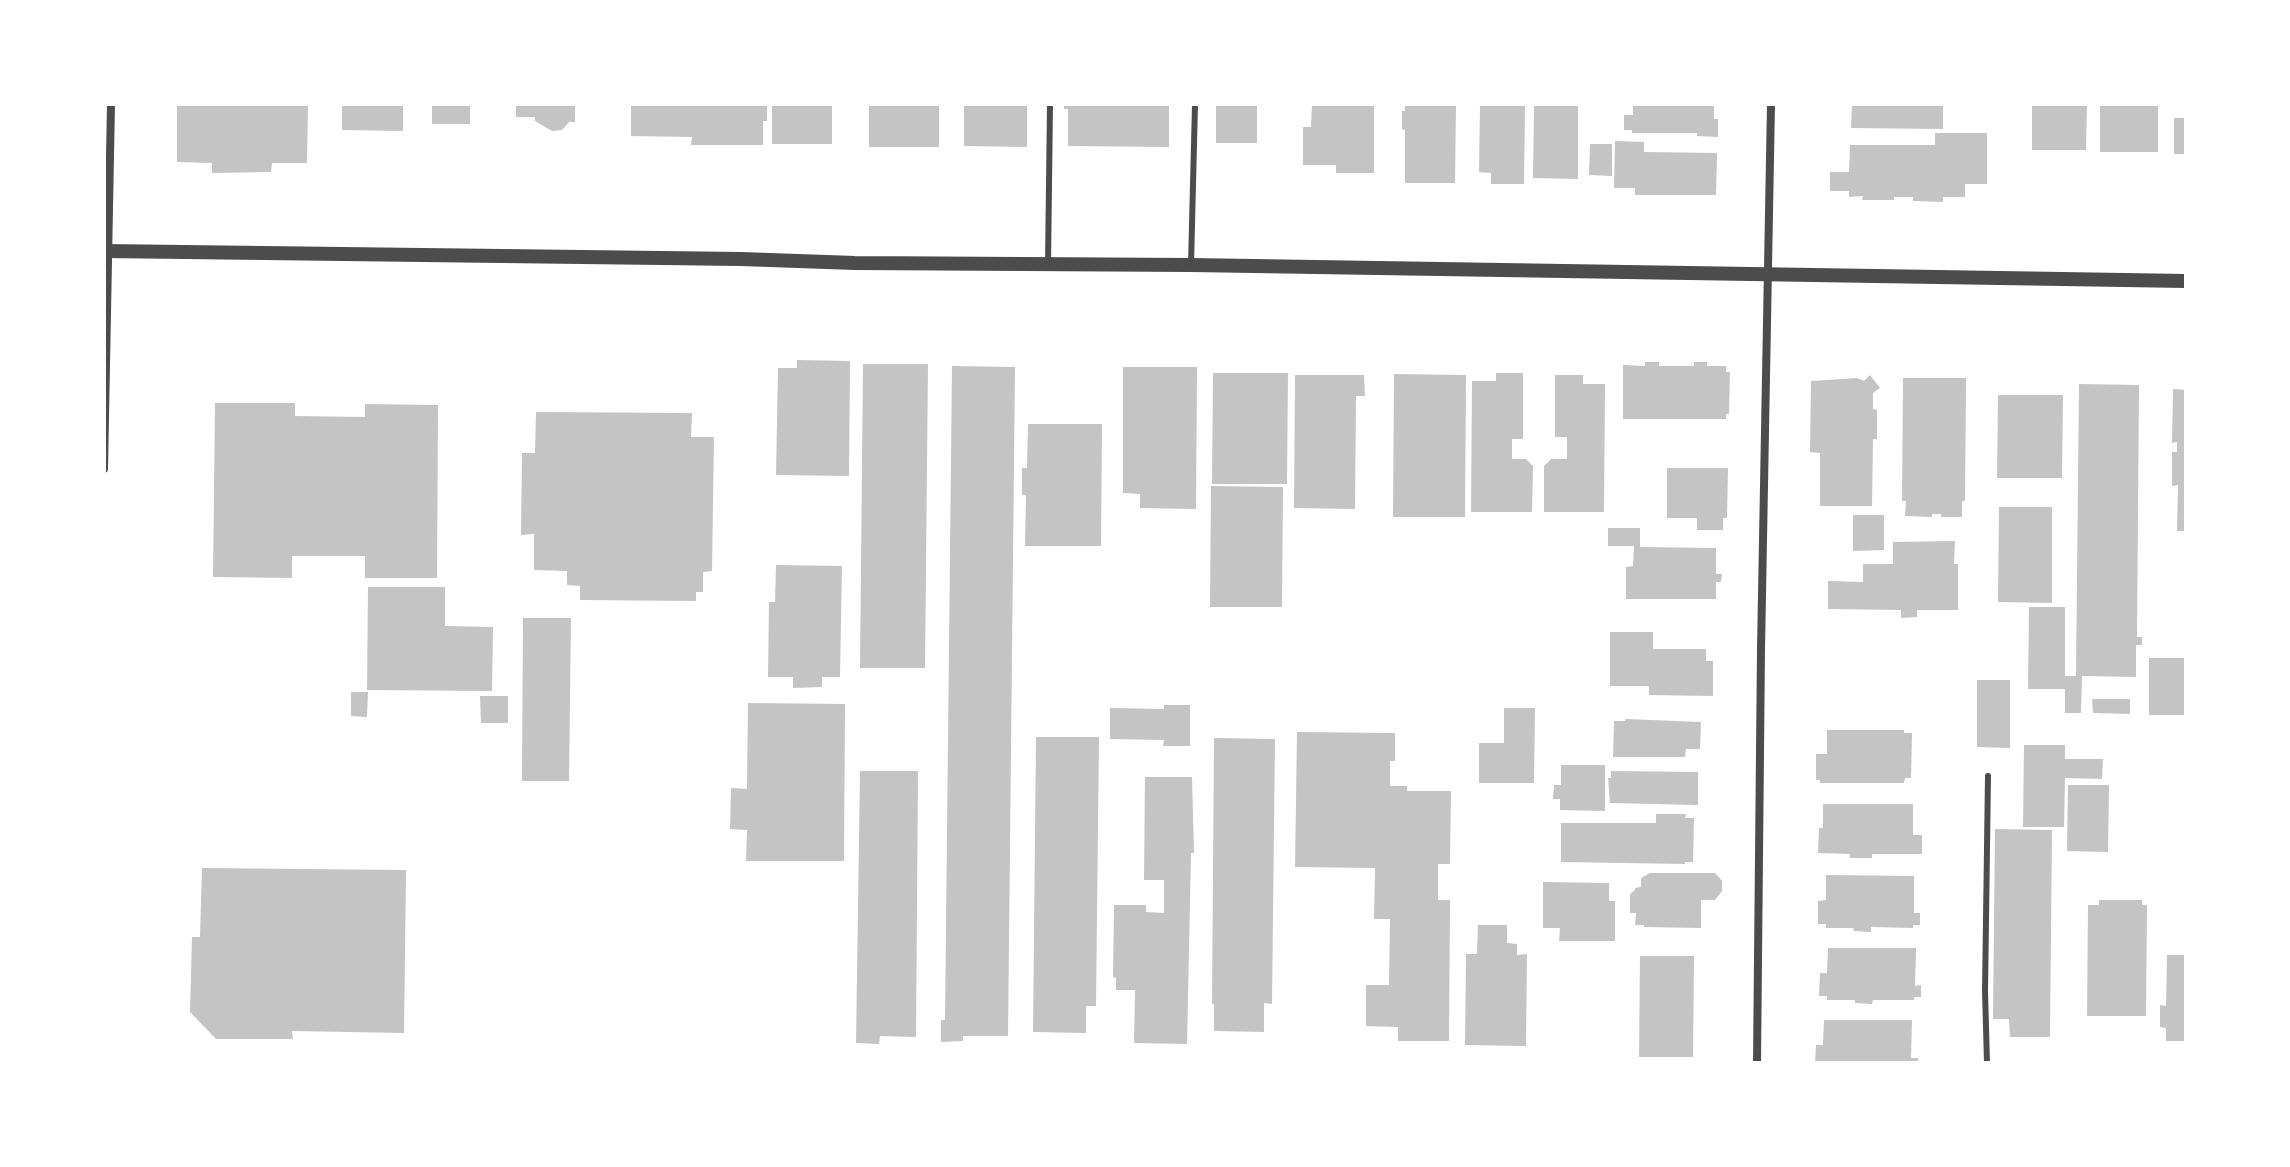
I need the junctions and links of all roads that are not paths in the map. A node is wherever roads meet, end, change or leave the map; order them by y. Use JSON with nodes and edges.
{"nodes":[{"id":1,"x":111,"y":104,"type":"edge"},
{"id":2,"x":1050,"y":104,"type":"edge"},
{"id":3,"x":1195,"y":104,"type":"edge"},
{"id":4,"x":1771,"y":104,"type":"edge"},
{"id":5,"x":106,"y":251,"type":"edge"},
{"id":6,"x":1048,"y":264,"type":"junction"},
{"id":7,"x":1191,"y":265,"type":"junction"},
{"id":8,"x":1769,"y":274,"type":"junction"},
{"id":9,"x":2186,"y":281,"type":"edge"},
{"id":10,"x":104,"y":469,"type":"edge"},
{"id":11,"x":1988,"y":776,"type":"dead end"},
{"id":12,"x":1757,"y":1063,"type":"edge"},
{"id":13,"x":1987,"y":1063,"type":"edge"}],
"edges":[{"from":1,"to":5,"type":"street"},
{"from":2,"to":6,"type":"lane"},
{"from":3,"to":7,"type":"lane"},
{"from":4,"to":8,"type":"street"},
{"from":5,"to":6,"type":"street"},
{"from":5,"to":10,"type":"street"},
{"from":6,"to":7,"type":"street"},
{"from":7,"to":8,"type":"street"},
{"from":8,"to":9,"type":"street"},
{"from":8,"to":12,"type":"street"},
{"from":11,"to":13,"type":"lane"}]}
